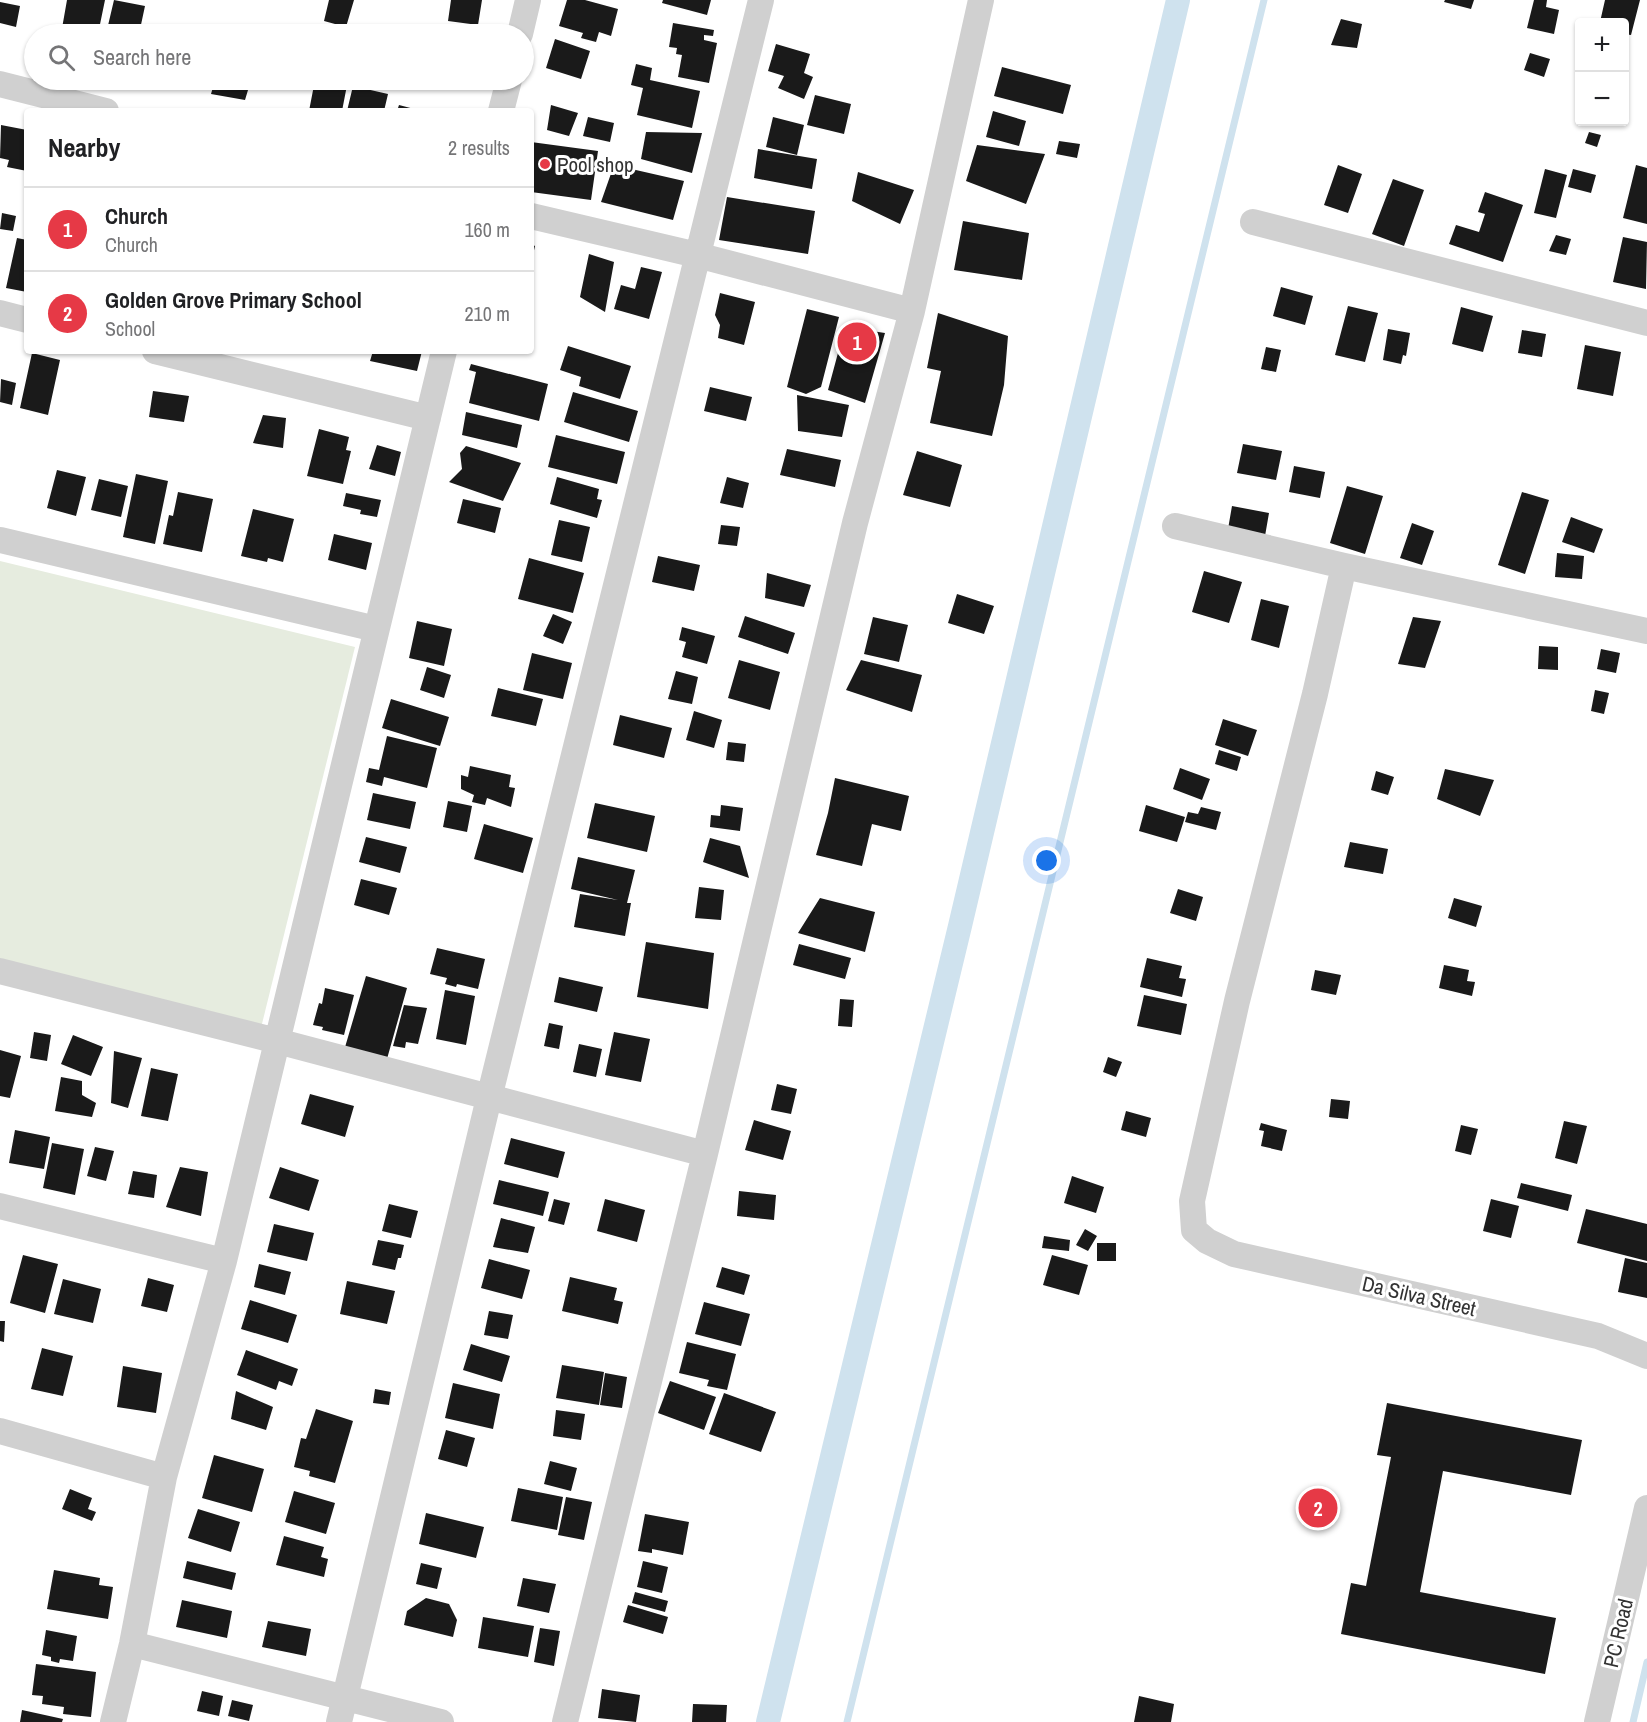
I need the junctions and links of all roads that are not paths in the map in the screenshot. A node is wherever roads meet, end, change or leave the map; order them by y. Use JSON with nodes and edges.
{"nodes":[{"id":1,"x":528,"y":0,"type":"edge"},
{"id":2,"x":760,"y":0,"type":"edge"},
{"id":3,"x":981,"y":0,"type":"edge"},
{"id":4,"x":522,"y":24,"type":"edge"},
{"id":5,"x":0,"y":84,"type":"edge"},
{"id":6,"x":506,"y":90,"type":"edge"},
{"id":7,"x":94,"y":108,"type":"edge"},
{"id":8,"x":502,"y":108,"type":"edge"},
{"id":9,"x":534,"y":217,"type":"edge"},
{"id":10,"x":1253,"y":222,"type":"dead end"},
{"id":11,"x":697,"y":255,"type":"junction"},
{"id":12,"x":912,"y":311,"type":"junction"},
{"id":13,"x":0,"y":313,"type":"edge"},
{"id":14,"x":24,"y":319,"type":"edge"},
{"id":15,"x":1647,"y":323,"type":"edge"},
{"id":16,"x":167,"y":354,"type":"edge"},
{"id":17,"x":443,"y":354,"type":"edge"},
{"id":18,"x":428,"y":418,"type":"junction"},
{"id":19,"x":1175,"y":526,"type":"dead end"},
{"id":20,"x":0,"y":540,"type":"edge"},
{"id":21,"x":1344,"y":566,"type":"junction"},
{"id":22,"x":376,"y":629,"type":"junction"},
{"id":23,"x":1647,"y":631,"type":"edge"},
{"id":24,"x":0,"y":971,"type":"edge"},
{"id":25,"x":277,"y":1041,"type":"junction"},
{"id":26,"x":489,"y":1098,"type":"junction"},
{"id":27,"x":705,"y":1154,"type":"junction"},
{"id":28,"x":0,"y":1206,"type":"edge"},
{"id":29,"x":224,"y":1261,"type":"junction"},
{"id":30,"x":1647,"y":1356,"type":"edge"},
{"id":31,"x":0,"y":1431,"type":"edge"},
{"id":32,"x":164,"y":1477,"type":"junction"},
{"id":33,"x":1647,"y":1508,"type":"edge"},
{"id":34,"x":132,"y":1644,"type":"junction"},
{"id":35,"x":345,"y":1698,"type":"junction"},
{"id":36,"x":113,"y":1722,"type":"edge"},
{"id":37,"x":339,"y":1722,"type":"edge"},
{"id":38,"x":441,"y":1722,"type":"edge"},
{"id":39,"x":565,"y":1722,"type":"edge"},
{"id":40,"x":1597,"y":1722,"type":"edge"}],
"edges":[{"from":1,"to":4,"type":"street"},
{"from":2,"to":11,"type":"street"},
{"from":3,"to":12,"type":"street"},
{"from":5,"to":7,"type":"street"},
{"from":6,"to":8,"type":"street"},
{"from":9,"to":11,"type":"street"},
{"from":10,"to":15,"type":"street"},
{"from":11,"to":12,"type":"street"},
{"from":11,"to":26,"type":"street"},
{"from":12,"to":27,"type":"street"},
{"from":13,"to":14,"type":"street"},
{"from":16,"to":18,"type":"street"},
{"from":17,"to":18,"type":"street"},
{"from":18,"to":22,"type":"street"},
{"from":19,"to":21,"type":"street"},
{"from":20,"to":22,"type":"street"},
{"from":21,"to":23,"type":"street"},
{"from":21,"to":30,"type":"street","name":"Da Silva Street"},
{"from":22,"to":25,"type":"street"},
{"from":24,"to":25,"type":"street"},
{"from":25,"to":26,"type":"street"},
{"from":25,"to":29,"type":"street"},
{"from":26,"to":27,"type":"street"},
{"from":26,"to":35,"type":"street"},
{"from":27,"to":39,"type":"street"},
{"from":28,"to":29,"type":"street"},
{"from":29,"to":32,"type":"street"},
{"from":31,"to":32,"type":"street"},
{"from":32,"to":34,"type":"street"},
{"from":33,"to":40,"type":"street","name":"PC Road"},
{"from":34,"to":35,"type":"street"},
{"from":34,"to":36,"type":"street"},
{"from":35,"to":37,"type":"street"},
{"from":35,"to":38,"type":"street"}]}
